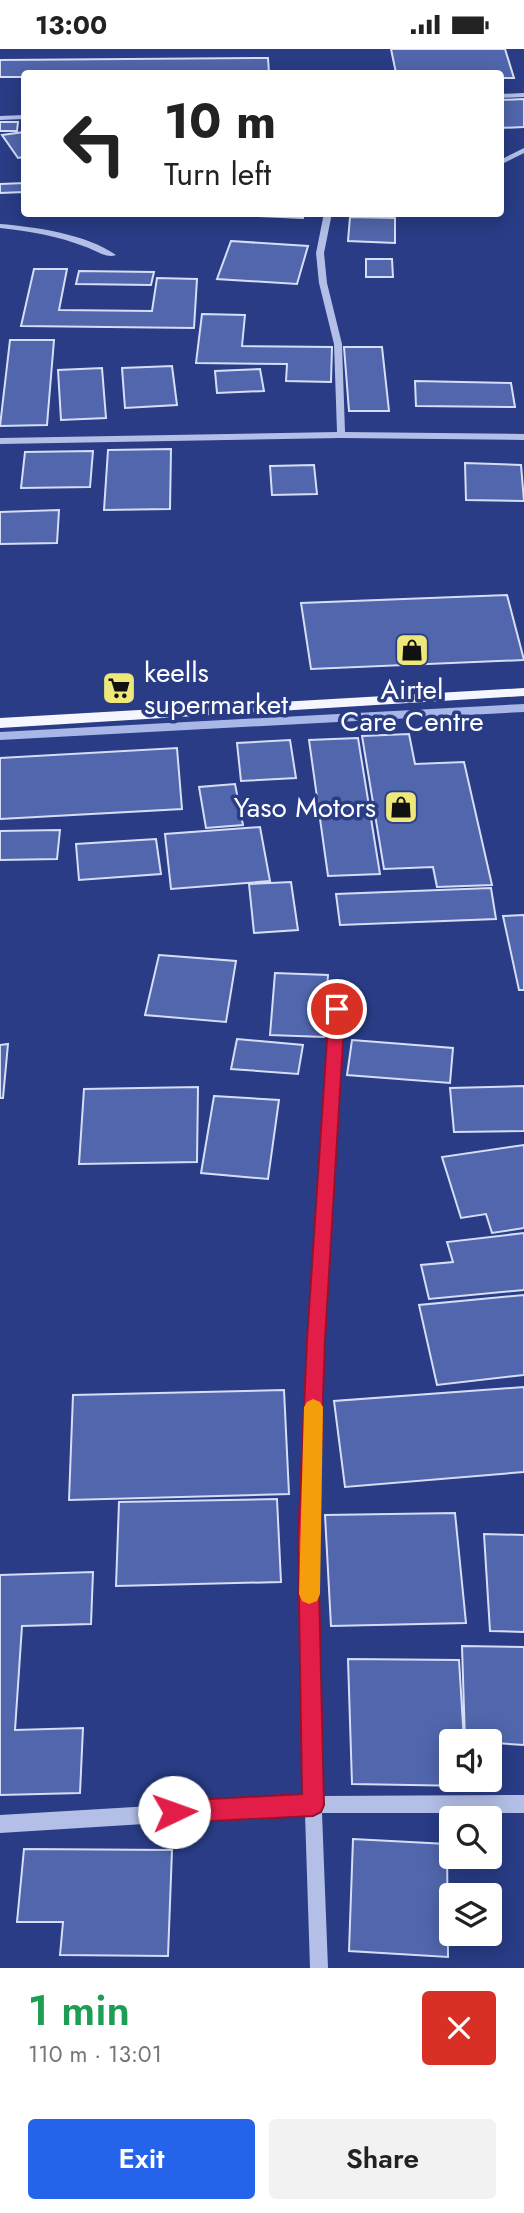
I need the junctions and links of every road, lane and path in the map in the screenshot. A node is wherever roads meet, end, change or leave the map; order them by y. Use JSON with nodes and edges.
{"nodes":[{"id":1,"x":524,"y":95,"type":"edge"},
{"id":2,"x":504,"y":96,"type":"edge"},
{"id":3,"x":21,"y":117,"type":"edge"},
{"id":4,"x":0,"y":118,"type":"edge"},
{"id":5,"x":524,"y":150,"type":"edge"},
{"id":6,"x":504,"y":161,"type":"edge"},
{"id":7,"x":327,"y":217,"type":"edge"},
{"id":8,"x":0,"y":226,"type":"edge"},
{"id":9,"x":112,"y":255,"type":"dead end"},
{"id":10,"x":341,"y":435,"type":"junction"},
{"id":11,"x":524,"y":437,"type":"edge"},
{"id":12,"x":0,"y":441,"type":"edge"},
{"id":13,"x":524,"y":692,"type":"edge"},
{"id":14,"x":0,"y":723,"type":"edge"},
{"id":15,"x":337,"y":1009,"type":"dead end"},
{"id":16,"x":524,"y":1804,"type":"edge"},
{"id":17,"x":313,"y":1805,"type":"junction"},
{"id":18,"x":0,"y":1824,"type":"edge"},
{"id":19,"x":319,"y":1968,"type":"edge"}],
"edges":[{"from":1,"to":2,"type":"street"},
{"from":3,"to":4,"type":"street"},
{"from":5,"to":6,"type":"street"},
{"from":7,"to":10,"type":"street"},
{"from":8,"to":9,"type":"street"},
{"from":10,"to":11,"type":"street"},
{"from":10,"to":12,"type":"street"},
{"from":13,"to":14,"type":"main road"},
{"from":15,"to":17,"type":"street"},
{"from":16,"to":17,"type":"street"},
{"from":17,"to":18,"type":"street"},
{"from":17,"to":19,"type":"street"}]}
